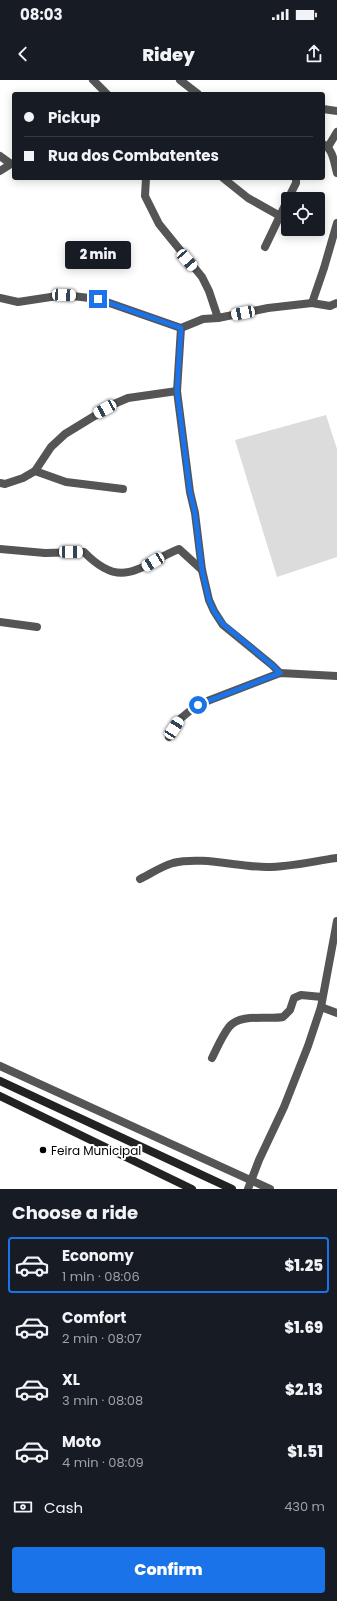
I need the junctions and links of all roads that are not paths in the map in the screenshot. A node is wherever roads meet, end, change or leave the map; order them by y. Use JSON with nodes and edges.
{"nodes":[{"id":1,"x":93,"y":80,"type":"edge"},
{"id":2,"x":182,"y":80,"type":"edge"},
{"id":3,"x":105,"y":92,"type":"edge"},
{"id":4,"x":196,"y":92,"type":"edge"},
{"id":5,"x":325,"y":109,"type":"edge"},
{"id":6,"x":337,"y":111,"type":"edge"},
{"id":7,"x":337,"y":132,"type":"edge"},
{"id":8,"x":326,"y":145,"type":"edge"},
{"id":9,"x":0,"y":156,"type":"edge"},
{"id":10,"x":12,"y":163,"type":"edge"},
{"id":11,"x":0,"y":171,"type":"edge"},
{"id":12,"x":337,"y":172,"type":"edge"},
{"id":13,"x":146,"y":180,"type":"edge"},
{"id":14,"x":226,"y":180,"type":"edge"},
{"id":15,"x":296,"y":180,"type":"edge"},
{"id":16,"x":292,"y":192,"type":"edge"},
{"id":17,"x":280,"y":216,"type":"joint"},
{"id":18,"x":337,"y":223,"type":"edge"},
{"id":19,"x":265,"y":246,"type":"dead end"},
{"id":20,"x":0,"y":298,"type":"edge"},
{"id":21,"x":337,"y":303,"type":"edge"},
{"id":22,"x":312,"y":304,"type":"junction"},
{"id":23,"x":218,"y":318,"type":"junction"},
{"id":24,"x":181,"y":328,"type":"junction"},
{"id":25,"x":177,"y":391,"type":"junction"},
{"id":26,"x":35,"y":471,"type":"junction"},
{"id":27,"x":0,"y":483,"type":"edge"},
{"id":28,"x":123,"y":489,"type":"dead end"},
{"id":29,"x":0,"y":549,"type":"edge"},
{"id":30,"x":202,"y":570,"type":"junction"},
{"id":31,"x":0,"y":622,"type":"edge"},
{"id":32,"x":37,"y":627,"type":"dead end"},
{"id":33,"x":280,"y":673,"type":"junction"},
{"id":34,"x":337,"y":676,"type":"edge"},
{"id":35,"x":168,"y":737,"type":"dead end"},
{"id":36,"x":337,"y":858,"type":"edge"},
{"id":37,"x":140,"y":879,"type":"dead end"},
{"id":38,"x":337,"y":921,"type":"edge"},
{"id":39,"x":322,"y":997,"type":"junction"},
{"id":40,"x":321,"y":1007,"type":"junction"},
{"id":41,"x":337,"y":1013,"type":"edge"},
{"id":42,"x":212,"y":1058,"type":"dead end"},
{"id":43,"x":0,"y":1066,"type":"edge"},
{"id":44,"x":0,"y":1081,"type":"edge"},
{"id":45,"x":0,"y":1096,"type":"edge"},
{"id":46,"x":252,"y":1180,"type":"junction"},
{"id":47,"x":217,"y":1186,"type":"edge"},
{"id":48,"x":192,"y":1189,"type":"edge"},
{"id":49,"x":232,"y":1189,"type":"edge"},
{"id":50,"x":248,"y":1189,"type":"edge"},
{"id":51,"x":270,"y":1189,"type":"edge"}],
"edges":[{"from":1,"to":3,"type":"street"},
{"from":2,"to":4,"type":"street"},
{"from":5,"to":6,"type":"street"},
{"from":7,"to":8,"type":"street"},
{"from":8,"to":12,"type":"street"},
{"from":9,"to":10,"type":"street"},
{"from":10,"to":11,"type":"street"},
{"from":13,"to":23,"type":"street"},
{"from":14,"to":17,"type":"street"},
{"from":15,"to":16,"type":"street"},
{"from":17,"to":19,"type":"street"},
{"from":18,"to":22,"type":"street"},
{"from":20,"to":24,"type":"street"},
{"from":21,"to":22,"type":"street"},
{"from":22,"to":23,"type":"street"},
{"from":23,"to":24,"type":"street"},
{"from":24,"to":25,"type":"street"},
{"from":25,"to":26,"type":"street"},
{"from":25,"to":30,"type":"street"},
{"from":26,"to":27,"type":"street"},
{"from":26,"to":28,"type":"street"},
{"from":29,"to":30,"type":"street"},
{"from":30,"to":33,"type":"street"},
{"from":31,"to":32,"type":"street"},
{"from":33,"to":34,"type":"street"},
{"from":33,"to":35,"type":"street"},
{"from":36,"to":37,"type":"street"},
{"from":38,"to":39,"type":"street"},
{"from":39,"to":40,"type":"street"},
{"from":39,"to":42,"type":"street"},
{"from":40,"to":41,"type":"street"},
{"from":40,"to":46,"type":"street"},
{"from":43,"to":46,"type":"street"},
{"from":44,"to":47,"type":"main road"},
{"from":45,"to":48,"type":"main road"},
{"from":46,"to":50,"type":"street"},
{"from":46,"to":51,"type":"street"},
{"from":47,"to":49,"type":"main road"}]}
